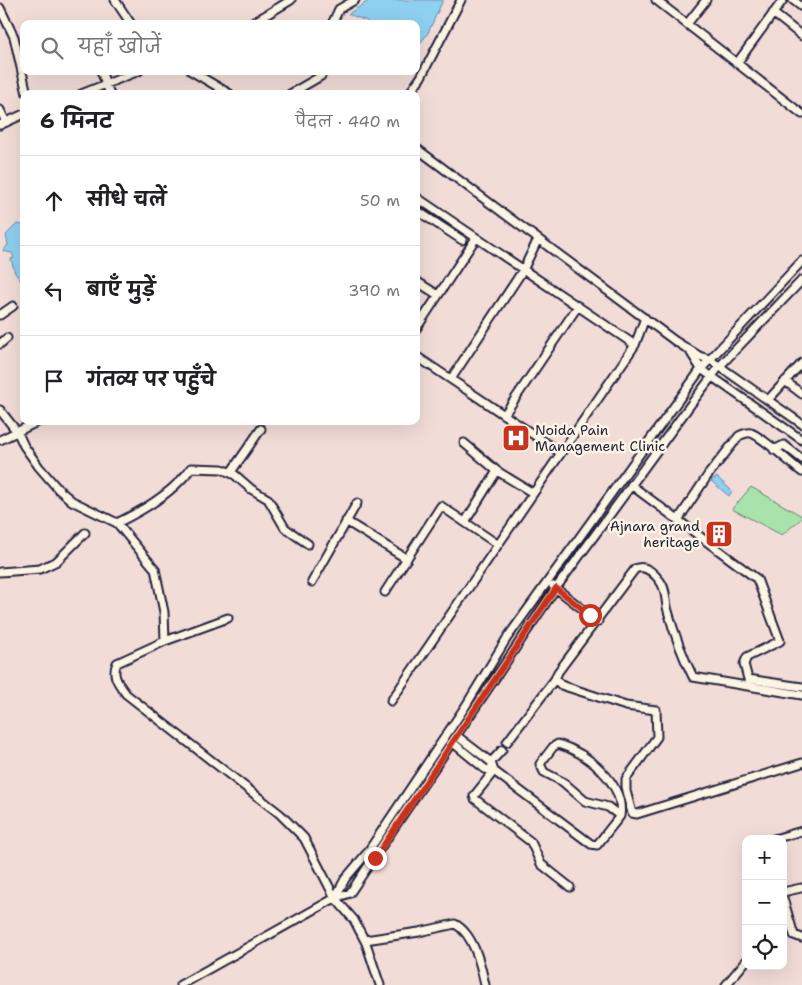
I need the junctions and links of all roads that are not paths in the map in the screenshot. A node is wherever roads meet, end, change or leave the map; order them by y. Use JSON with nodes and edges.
{"nodes":[{"id":1,"x":115,"y":0,"type":"edge"},
{"id":2,"x":291,"y":0,"type":"edge"},
{"id":3,"x":355,"y":0,"type":"edge"},
{"id":4,"x":461,"y":0,"type":"edge"},
{"id":5,"x":656,"y":0,"type":"edge"},
{"id":6,"x":706,"y":0,"type":"edge"},
{"id":7,"x":783,"y":0,"type":"edge"},
{"id":8,"x":793,"y":0,"type":"edge"},
{"id":9,"x":802,"y":7,"type":"edge"},
{"id":10,"x":0,"y":8,"type":"edge"},
{"id":11,"x":773,"y":13,"type":"junction"},
{"id":12,"x":128,"y":20,"type":"edge"},
{"id":13,"x":258,"y":20,"type":"edge"},
{"id":14,"x":334,"y":20,"type":"edge"},
{"id":15,"x":687,"y":24,"type":"junction"},
{"id":16,"x":802,"y":36,"type":"edge"},
{"id":17,"x":20,"y":63,"type":"edge"},
{"id":18,"x":737,"y":63,"type":"junction"},
{"id":19,"x":23,"y":75,"type":"edge"},
{"id":20,"x":102,"y":75,"type":"edge"},
{"id":21,"x":130,"y":75,"type":"edge"},
{"id":22,"x":198,"y":75,"type":"edge"},
{"id":23,"x":322,"y":75,"type":"edge"},
{"id":24,"x":106,"y":85,"type":"junction"},
{"id":25,"x":26,"y":90,"type":"edge"},
{"id":26,"x":92,"y":90,"type":"edge"},
{"id":27,"x":108,"y":90,"type":"edge"},
{"id":28,"x":223,"y":90,"type":"edge"},
{"id":29,"x":297,"y":90,"type":"edge"},
{"id":30,"x":412,"y":90,"type":"edge"},
{"id":31,"x":0,"y":110,"type":"edge"},
{"id":32,"x":802,"y":114,"type":"edge"},
{"id":33,"x":20,"y":116,"type":"edge"},
{"id":34,"x":3,"y":123,"type":"edge"},
{"id":35,"x":420,"y":151,"type":"edge"},
{"id":36,"x":420,"y":202,"type":"edge"},
{"id":37,"x":420,"y":213,"type":"edge"},
{"id":38,"x":476,"y":238,"type":"junction"},
{"id":39,"x":538,"y":238,"type":"junction"},
{"id":40,"x":462,"y":240,"type":"dead end"},
{"id":41,"x":802,"y":261,"type":"edge"},
{"id":42,"x":522,"y":270,"type":"junction"},
{"id":43,"x":802,"y":280,"type":"edge"},
{"id":44,"x":420,"y":284,"type":"edge"},
{"id":45,"x":438,"y":295,"type":"junction"},
{"id":46,"x":13,"y":306,"type":"dead end"},
{"id":47,"x":578,"y":306,"type":"junction"},
{"id":48,"x":0,"y":313,"type":"edge"},
{"id":49,"x":645,"y":318,"type":"junction"},
{"id":50,"x":420,"y":323,"type":"edge"},
{"id":51,"x":7,"y":338,"type":"dead end"},
{"id":52,"x":0,"y":344,"type":"edge"},
{"id":53,"x":635,"y":345,"type":"junction"},
{"id":54,"x":690,"y":351,"type":"junction"},
{"id":55,"x":420,"y":359,"type":"edge"},
{"id":56,"x":709,"y":359,"type":"junction"},
{"id":57,"x":802,"y":363,"type":"edge"},
{"id":58,"x":719,"y":367,"type":"junction"},
{"id":59,"x":701,"y":369,"type":"junction"},
{"id":60,"x":713,"y":376,"type":"junction"},
{"id":61,"x":450,"y":379,"type":"junction"},
{"id":62,"x":785,"y":381,"type":"junction"},
{"id":63,"x":802,"y":394,"type":"edge"},
{"id":64,"x":768,"y":400,"type":"junction"},
{"id":65,"x":0,"y":410,"type":"edge"},
{"id":66,"x":504,"y":415,"type":"junction"},
{"id":67,"x":802,"y":424,"type":"edge"},
{"id":68,"x":32,"y":425,"type":"edge"},
{"id":69,"x":261,"y":429,"type":"dead end"},
{"id":70,"x":18,"y":433,"type":"junction"},
{"id":71,"x":0,"y":440,"type":"edge"},
{"id":72,"x":802,"y":440,"type":"edge"},
{"id":73,"x":464,"y":443,"type":"dead end"},
{"id":74,"x":774,"y":450,"type":"junction"},
{"id":75,"x":561,"y":453,"type":"junction"},
{"id":76,"x":802,"y":459,"type":"edge"},
{"id":77,"x":231,"y":472,"type":"junction"},
{"id":78,"x":497,"y":472,"type":"junction"},
{"id":79,"x":802,"y":472,"type":"edge"},
{"id":80,"x":631,"y":485,"type":"junction"},
{"id":81,"x":533,"y":493,"type":"junction"},
{"id":82,"x":357,"y":503,"type":"dead end"},
{"id":83,"x":678,"y":520,"type":"junction"},
{"id":84,"x":346,"y":521,"type":"junction"},
{"id":85,"x":465,"y":522,"type":"junction"},
{"id":86,"x":117,"y":523,"type":"junction"},
{"id":87,"x":85,"y":532,"type":"dead end"},
{"id":88,"x":308,"y":544,"type":"dead end"},
{"id":89,"x":498,"y":544,"type":"junction"},
{"id":90,"x":406,"y":559,"type":"junction"},
{"id":91,"x":0,"y":572,"type":"edge"},
{"id":92,"x":312,"y":582,"type":"dead end"},
{"id":93,"x":548,"y":582,"type":"junction"},
{"id":94,"x":556,"y":588,"type":"junction"},
{"id":95,"x":385,"y":592,"type":"dead end"},
{"id":96,"x":228,"y":618,"type":"dead end"},
{"id":97,"x":598,"y":621,"type":"junction"},
{"id":98,"x":166,"y":641,"type":"junction"},
{"id":99,"x":555,"y":679,"type":"junction"},
{"id":100,"x":802,"y":687,"type":"edge"},
{"id":101,"x":802,"y":694,"type":"edge"},
{"id":102,"x":390,"y":701,"type":"dead end"},
{"id":103,"x":454,"y":739,"type":"junction"},
{"id":104,"x":507,"y":742,"type":"dead end"},
{"id":105,"x":502,"y":750,"type":"dead end"},
{"id":106,"x":491,"y":762,"type":"junction"},
{"id":107,"x":802,"y":763,"type":"edge"},
{"id":108,"x":494,"y":771,"type":"junction"},
{"id":109,"x":620,"y":816,"type":"junction"},
{"id":110,"x":802,"y":831,"type":"edge"},
{"id":111,"x":787,"y":835,"type":"edge"},
{"id":112,"x":570,"y":887,"type":"dead end"},
{"id":113,"x":801,"y":888,"type":"edge"},
{"id":114,"x":787,"y":891,"type":"edge"},
{"id":115,"x":335,"y":898,"type":"junction"},
{"id":116,"x":787,"y":917,"type":"edge"},
{"id":117,"x":802,"y":938,"type":"edge"},
{"id":118,"x":365,"y":940,"type":"junction"},
{"id":119,"x":742,"y":966,"type":"edge"},
{"id":120,"x":180,"y":985,"type":"edge"},
{"id":121,"x":380,"y":985,"type":"edge"},
{"id":122,"x":485,"y":985,"type":"edge"},
{"id":123,"x":726,"y":985,"type":"edge"}],
"edges":[{"from":1,"to":12,"type":"street"},
{"from":2,"to":13,"type":"street"},
{"from":3,"to":14,"type":"street"},
{"from":4,"to":30,"type":"street"},
{"from":5,"to":15,"type":"street"},
{"from":6,"to":15,"type":"street"},
{"from":7,"to":11,"type":"street"},
{"from":8,"to":9,"type":"street"},
{"from":10,"to":17,"type":"street"},
{"from":11,"to":16,"type":"street"},
{"from":11,"to":18,"type":"street"},
{"from":15,"to":18,"type":"street"},
{"from":18,"to":32,"type":"street"},
{"from":19,"to":25,"type":"street"},
{"from":20,"to":24,"type":"street"},
{"from":21,"to":24,"type":"street"},
{"from":22,"to":28,"type":"street"},
{"from":23,"to":29,"type":"street"},
{"from":24,"to":26,"type":"street"},
{"from":24,"to":27,"type":"street"},
{"from":31,"to":34,"type":"street"},
{"from":33,"to":34,"type":"street"},
{"from":35,"to":39,"type":"street"},
{"from":36,"to":38,"type":"street"},
{"from":37,"to":40,"type":"street"},
{"from":38,"to":42,"type":"street"},
{"from":38,"to":45,"type":"street"},
{"from":39,"to":42,"type":"street"},
{"from":39,"to":49,"type":"street"},
{"from":41,"to":56,"type":"street"},
{"from":42,"to":47,"type":"street"},
{"from":42,"to":61,"type":"street"},
{"from":43,"to":58,"type":"street"},
{"from":44,"to":45,"type":"street"},
{"from":45,"to":50,"type":"street"},
{"from":46,"to":48,"type":"street"},
{"from":47,"to":53,"type":"street"},
{"from":47,"to":66,"type":"street"},
{"from":49,"to":53,"type":"street"},
{"from":49,"to":54,"type":"street"},
{"from":51,"to":52,"type":"street"},
{"from":53,"to":75,"type":"street"},
{"from":54,"to":56,"type":"street"},
{"from":54,"to":59,"type":"street"},
{"from":55,"to":61,"type":"street"},
{"from":56,"to":58,"type":"street"},
{"from":56,"to":59,"type":"street"},
{"from":57,"to":62,"type":"street"},
{"from":58,"to":60,"type":"street"},
{"from":58,"to":64,"type":"street"},
{"from":59,"to":60,"type":"street"},
{"from":59,"to":93,"type":"street"},
{"from":60,"to":72,"type":"street"},
{"from":60,"to":80,"type":"street"},
{"from":61,"to":66,"type":"street"},
{"from":62,"to":63,"type":"street"},
{"from":62,"to":64,"type":"street"},
{"from":64,"to":67,"type":"street"},
{"from":65,"to":70,"type":"street"},
{"from":66,"to":75,"type":"street"},
{"from":68,"to":70,"type":"street"},
{"from":69,"to":77,"type":"street"},
{"from":70,"to":71,"type":"street"},
{"from":70,"to":86,"type":"street"},
{"from":73,"to":78,"type":"street"},
{"from":74,"to":76,"type":"street"},
{"from":74,"to":79,"type":"street"},
{"from":74,"to":83,"type":"street"},
{"from":75,"to":81,"type":"street"},
{"from":77,"to":86,"type":"street"},
{"from":77,"to":88,"type":"street"},
{"from":78,"to":81,"type":"street"},
{"from":78,"to":85,"type":"street"},
{"from":80,"to":83,"type":"street"},
{"from":80,"to":94,"type":"street"},
{"from":81,"to":89,"type":"street"},
{"from":82,"to":84,"type":"street"},
{"from":83,"to":100,"type":"street"},
{"from":84,"to":90,"type":"street"},
{"from":84,"to":92,"type":"street"},
{"from":85,"to":89,"type":"street"},
{"from":85,"to":90,"type":"street"},
{"from":86,"to":98,"type":"street"},
{"from":87,"to":91,"type":"street"},
{"from":89,"to":102,"type":"street"},
{"from":90,"to":95,"type":"street"},
{"from":93,"to":94,"type":"street"},
{"from":93,"to":115,"type":"street"},
{"from":94,"to":97,"type":"street"},
{"from":94,"to":103,"type":"street"},
{"from":96,"to":98,"type":"street"},
{"from":97,"to":99,"type":"street"},
{"from":97,"to":101,"type":"street"},
{"from":98,"to":115,"type":"street"},
{"from":99,"to":104,"type":"street"},
{"from":99,"to":107,"type":"street"},
{"from":103,"to":106,"type":"street"},
{"from":103,"to":108,"type":"street"},
{"from":103,"to":115,"type":"street"},
{"from":105,"to":106,"type":"street"},
{"from":106,"to":108,"type":"street"},
{"from":108,"to":109,"type":"street"},
{"from":108,"to":112,"type":"street"},
{"from":109,"to":109,"type":"street"},
{"from":110,"to":111,"type":"street"},
{"from":113,"to":114,"type":"street"},
{"from":115,"to":118,"type":"street"},
{"from":115,"to":120,"type":"street"},
{"from":116,"to":117,"type":"street"},
{"from":118,"to":121,"type":"street"},
{"from":118,"to":122,"type":"street"},
{"from":119,"to":123,"type":"street"}]}
